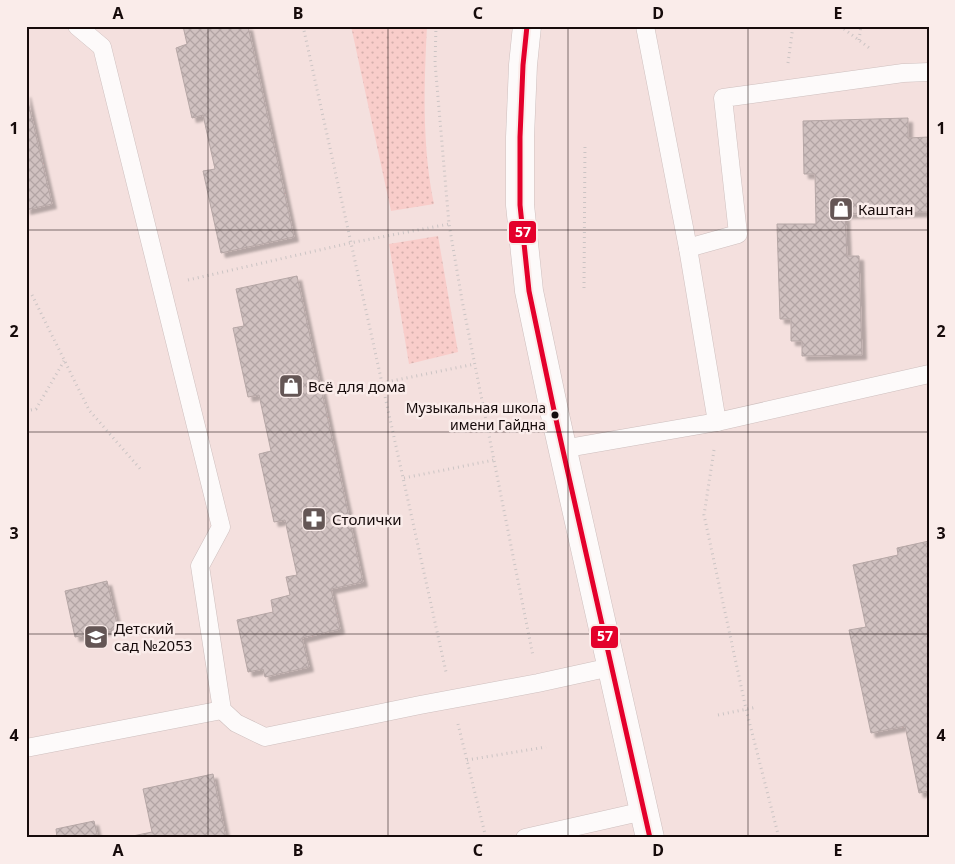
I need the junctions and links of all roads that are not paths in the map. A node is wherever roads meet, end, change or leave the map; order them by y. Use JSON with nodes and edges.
{"nodes":[{"id":1,"x":77,"y":26,"type":"edge"},
{"id":2,"x":527,"y":26,"type":"edge"},
{"id":3,"x":645,"y":26,"type":"edge"},
{"id":4,"x":929,"y":72,"type":"edge"},
{"id":5,"x":688,"y":248,"type":"junction"},
{"id":6,"x":929,"y":374,"type":"edge"},
{"id":7,"x":718,"y":422,"type":"junction"},
{"id":8,"x":562,"y":449,"type":"junction"},
{"id":9,"x":611,"y":667,"type":"junction"},
{"id":10,"x":222,"y":710,"type":"junction"},
{"id":11,"x":26,"y":748,"type":"edge"},
{"id":12,"x":644,"y":811,"type":"junction"},
{"id":13,"x":525,"y":838,"type":"edge"},
{"id":14,"x":650,"y":838,"type":"edge"}],
"edges":[{"from":1,"to":10,"type":"lane"},
{"from":2,"to":8,"type":"street"},
{"from":3,"to":5,"type":"lane"},
{"from":4,"to":5,"type":"lane"},
{"from":5,"to":7,"type":"lane"},
{"from":6,"to":7,"type":"lane"},
{"from":7,"to":8,"type":"lane"},
{"from":8,"to":9,"type":"street"},
{"from":9,"to":10,"type":"lane"},
{"from":9,"to":12,"type":"street"},
{"from":10,"to":11,"type":"lane"},
{"from":12,"to":13,"type":"lane"},
{"from":12,"to":14,"type":"street"}]}
